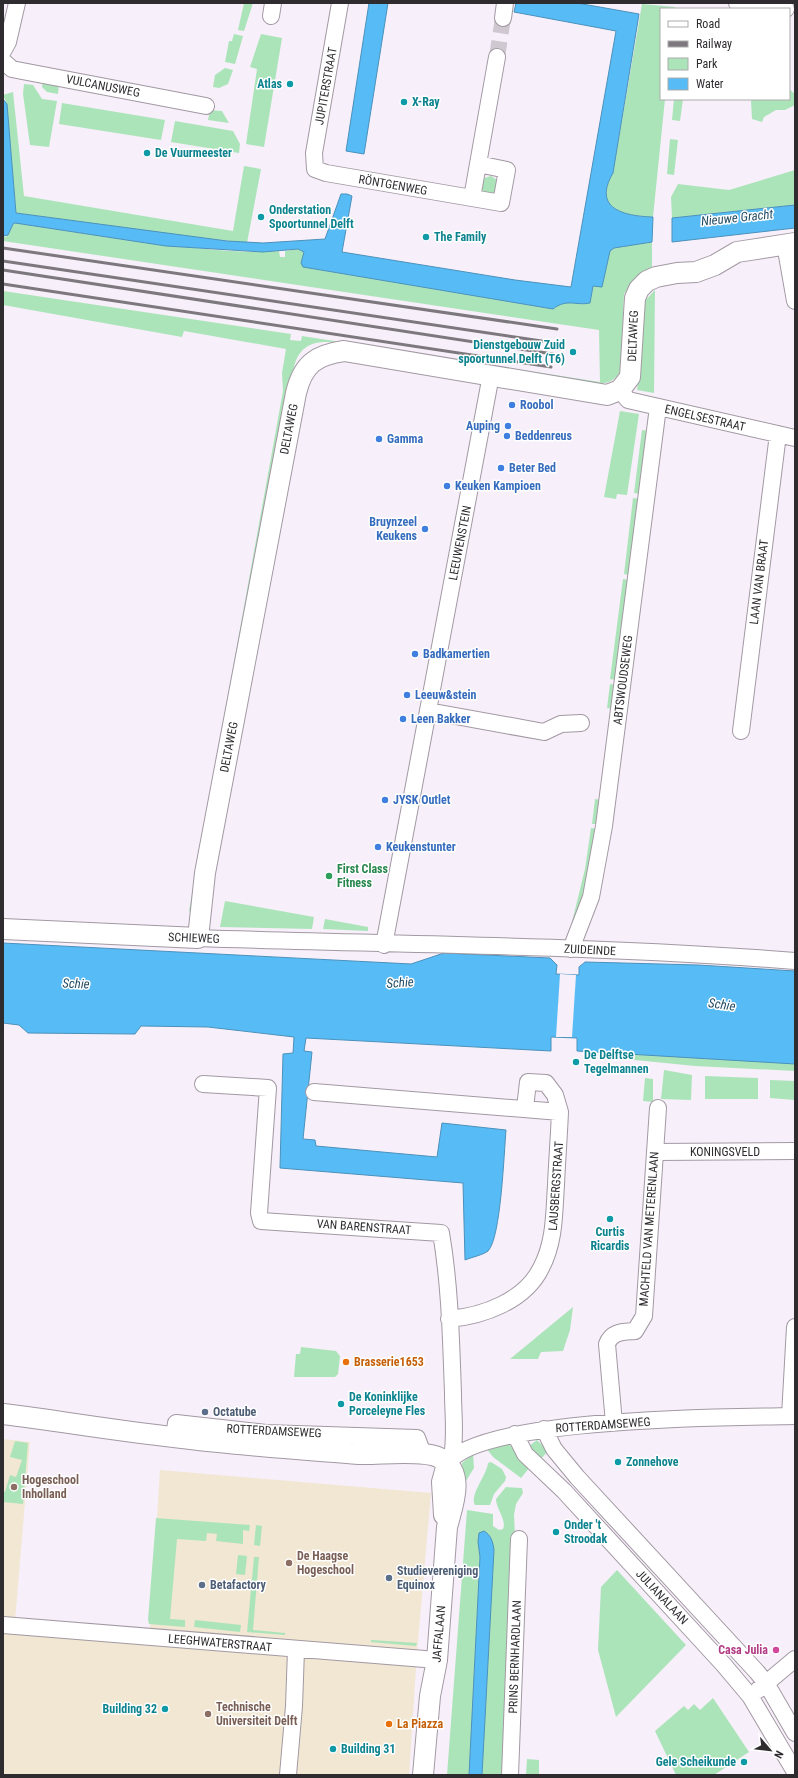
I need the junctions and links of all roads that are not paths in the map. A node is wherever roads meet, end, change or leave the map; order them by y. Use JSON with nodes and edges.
{"nodes":[{"id":1,"x":17,"y":3,"type":"edge"},
{"id":2,"x":340,"y":3,"type":"edge"},
{"id":3,"x":737,"y":3,"type":"edge"},
{"id":4,"x":778,"y":8,"type":"edge"},
{"id":5,"x":3,"y":51,"type":"edge"},
{"id":6,"x":497,"y":57,"type":"tunnel mouth"},
{"id":7,"x":3,"y":61,"type":"edge"},
{"id":8,"x":206,"y":106,"type":"dead end"},
{"id":9,"x":478,"y":164,"type":"junction"},
{"id":10,"x":315,"y":169,"type":"joint"},
{"id":11,"x":472,"y":198,"type":"junction"},
{"id":12,"x":790,"y":244,"type":"edge"},
{"id":13,"x":795,"y":301,"type":"edge"},
{"id":14,"x":491,"y":375,"type":"junction"},
{"id":15,"x":620,"y":390,"type":"junction"},
{"id":16,"x":658,"y":407,"type":"junction"},
{"id":17,"x":778,"y":434,"type":"junction"},
{"id":18,"x":795,"y":438,"type":"edge"},
{"id":19,"x":428,"y":711,"type":"junction"},
{"id":20,"x":581,"y":722,"type":"dead end"},
{"id":21,"x":741,"y":731,"type":"dead end"},
{"id":22,"x":3,"y":929,"type":"edge"},
{"id":23,"x":198,"y":938,"type":"junction"},
{"id":24,"x":384,"y":945,"type":"junction"},
{"id":25,"x":571,"y":949,"type":"junction"},
{"id":26,"x":795,"y":961,"type":"edge"},
{"id":27,"x":203,"y":1084,"type":"dead end"},
{"id":28,"x":314,"y":1092,"type":"dead end"},
{"id":29,"x":525,"y":1108,"type":"junction"},
{"id":30,"x":658,"y":1108,"type":"dead end"},
{"id":31,"x":560,"y":1112,"type":"junction"},
{"id":32,"x":795,"y":1151,"type":"edge"},
{"id":33,"x":655,"y":1152,"type":"junction"},
{"id":34,"x":449,"y":1319,"type":"junction"},
{"id":35,"x":795,"y":1327,"type":"edge"},
{"id":36,"x":3,"y":1414,"type":"edge"},
{"id":37,"x":793,"y":1416,"type":"edge"},
{"id":38,"x":614,"y":1423,"type":"junction"},
{"id":39,"x":544,"y":1429,"type":"junction"},
{"id":40,"x":515,"y":1434,"type":"junction"},
{"id":41,"x":450,"y":1460,"type":"junction"},
{"id":42,"x":519,"y":1539,"type":"dead end"},
{"id":43,"x":3,"y":1625,"type":"edge"},
{"id":44,"x":296,"y":1650,"type":"junction"},
{"id":45,"x":795,"y":1659,"type":"edge"},
{"id":46,"x":436,"y":1664,"type":"junction"},
{"id":47,"x":766,"y":1683,"type":"junction"},
{"id":48,"x":750,"y":1696,"type":"junction"},
{"id":49,"x":795,"y":1733,"type":"edge"},
{"id":50,"x":795,"y":1772,"type":"edge"},
{"id":51,"x":288,"y":1775,"type":"edge"},
{"id":52,"x":423,"y":1775,"type":"edge"},
{"id":53,"x":433,"y":1775,"type":"edge"},
{"id":54,"x":510,"y":1775,"type":"edge"}],
"edges":[{"from":1,"to":5,"type":"street"},
{"from":2,"to":10,"type":"street","name":"JUPITERSTRAAT"},
{"from":3,"to":4,"type":"street"},
{"from":6,"to":9,"type":"street"},
{"from":7,"to":8,"type":"street","name":"VULCANUSWEG"},
{"from":9,"to":11,"type":"street"},
{"from":9,"to":11,"type":"street","name":"RÖNTGENWEG"},
{"from":10,"to":11,"type":"street","name":"RÖNTGENWEG"},
{"from":12,"to":13,"type":"street"},
{"from":12,"to":15,"type":"street","name":"DELTAWEG"},
{"from":14,"to":15,"type":"street","name":"DELTAWEG"},
{"from":14,"to":19,"type":"street","name":"LEEUWENSTEIN"},
{"from":14,"to":23,"type":"street","name":"DELTAWEG"},
{"from":15,"to":16,"type":"street","name":"ENGELSESTRAAT"},
{"from":16,"to":17,"type":"street","name":"ENGELSESTRAAT"},
{"from":16,"to":25,"type":"street","name":"ABTSWOUDSEWEG"},
{"from":17,"to":18,"type":"street","name":"ENGELSESTRAAT"},
{"from":17,"to":21,"type":"street","name":"LAAN VAN BRAAT"},
{"from":19,"to":20,"type":"street"},
{"from":19,"to":24,"type":"street","name":"LEEUWENSTEIN"},
{"from":22,"to":23,"type":"street","name":"SCHIEWEG"},
{"from":23,"to":24,"type":"street","name":"SCHIEWEG"},
{"from":24,"to":25,"type":"street","name":"ZUIDEINDE"},
{"from":25,"to":26,"type":"street","name":"ZUIDEINDE"},
{"from":27,"to":34,"type":"street","name":"VAN BARENSTRAAT"},
{"from":28,"to":29,"type":"street"},
{"from":29,"to":31,"type":"street"},
{"from":29,"to":31,"type":"street","name":"LAUSBERGSTRAAT"},
{"from":30,"to":33,"type":"street","name":"MACHTELD VAN METERENLAAN"},
{"from":31,"to":34,"type":"street","name":"LAUSBERGSTRAAT"},
{"from":32,"to":33,"type":"street","name":"KONINGSVELD"},
{"from":33,"to":38,"type":"street","name":"MACHTELD VAN METERENLAAN"},
{"from":34,"to":41,"type":"street","name":"VAN BARENSTRAAT"},
{"from":35,"to":37,"type":"street"},
{"from":36,"to":41,"type":"street","name":"ROTTERDAMSEWEG"},
{"from":37,"to":38,"type":"street","name":"ROTTERDAMSEWEG"},
{"from":38,"to":39,"type":"street","name":"ROTTERDAMSEWEG"},
{"from":39,"to":40,"type":"street","name":"ROTTERDAMSEWEG"},
{"from":39,"to":47,"type":"street","name":"JULIANALAAN"},
{"from":40,"to":41,"type":"street","name":"ROTTERDAMSEWEG"},
{"from":40,"to":48,"type":"street","name":"JULIANALAAN"},
{"from":41,"to":46,"type":"street","name":"JAFFALAAN"},
{"from":42,"to":54,"type":"street","name":"PRINS BERNHARDLAAN"},
{"from":43,"to":44,"type":"street","name":"LEEGHWATERSTRAAT"},
{"from":44,"to":46,"type":"street","name":"LEEGHWATERSTRAAT"},
{"from":44,"to":51,"type":"street"},
{"from":45,"to":47,"type":"street"},
{"from":46,"to":52,"type":"street","name":"JAFFALAAN"},
{"from":46,"to":53,"type":"street","name":"JAFFALAAN"},
{"from":47,"to":48,"type":"street"},
{"from":47,"to":49,"type":"street","name":"JULIANALAAN"},
{"from":48,"to":50,"type":"street","name":"JULIANALAAN"}]}
